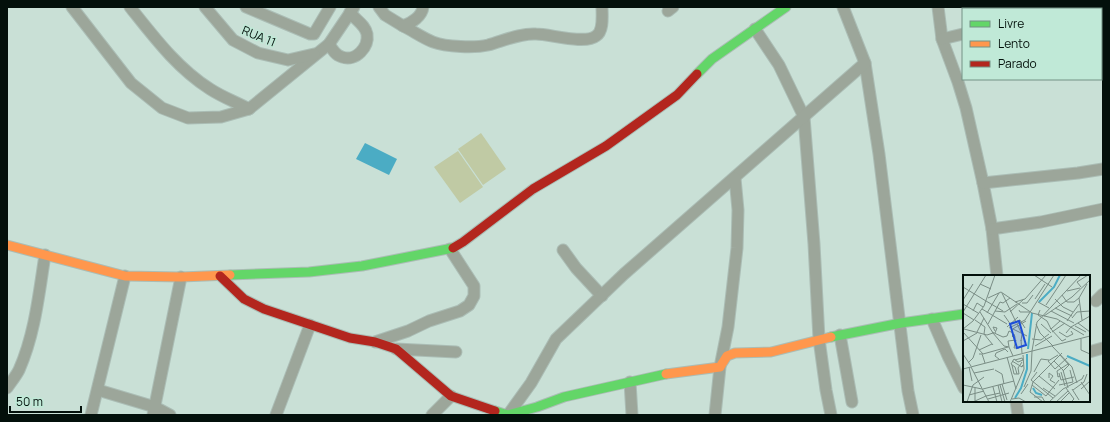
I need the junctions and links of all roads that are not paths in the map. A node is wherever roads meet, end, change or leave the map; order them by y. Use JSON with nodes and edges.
{"nodes":[{"id":1,"x":72,"y":7,"type":"edge"},
{"id":2,"x":130,"y":7,"type":"edge"},
{"id":3,"x":205,"y":7,"type":"edge"},
{"id":4,"x":246,"y":7,"type":"edge"},
{"id":5,"x":330,"y":7,"type":"edge"},
{"id":6,"x":379,"y":7,"type":"edge"},
{"id":7,"x":423,"y":7,"type":"edge"},
{"id":8,"x":602,"y":7,"type":"edge"},
{"id":9,"x":786,"y":7,"type":"edge"},
{"id":10,"x":844,"y":7,"type":"edge"},
{"id":11,"x":938,"y":7,"type":"edge"},
{"id":12,"x":353,"y":9,"type":"edge"},
{"id":13,"x":403,"y":26,"type":"junction"},
{"id":14,"x":755,"y":29,"type":"junction"},
{"id":15,"x":962,"y":34,"type":"edge"},
{"id":16,"x":942,"y":39,"type":"junction"},
{"id":17,"x":329,"y":44,"type":"junction"},
{"id":18,"x":318,"y":54,"type":"junction"},
{"id":19,"x":865,"y":63,"type":"junction"},
{"id":20,"x":249,"y":109,"type":"junction"},
{"id":21,"x":804,"y":117,"type":"junction"},
{"id":22,"x":1103,"y":169,"type":"edge"},
{"id":23,"x":735,"y":178,"type":"junction"},
{"id":24,"x":983,"y":183,"type":"junction"},
{"id":25,"x":1103,"y":210,"type":"edge"},
{"id":26,"x":992,"y":228,"type":"junction"},
{"id":27,"x":7,"y":245,"type":"edge"},
{"id":28,"x":450,"y":249,"type":"junction"},
{"id":29,"x":563,"y":250,"type":"dead end"},
{"id":30,"x":45,"y":255,"type":"junction"},
{"id":31,"x":997,"y":275,"type":"edge"},
{"id":32,"x":125,"y":276,"type":"junction"},
{"id":33,"x":220,"y":276,"type":"junction"},
{"id":34,"x":181,"y":277,"type":"junction"},
{"id":35,"x":602,"y":296,"type":"junction"},
{"id":36,"x":963,"y":314,"type":"edge"},
{"id":37,"x":932,"y":319,"type":"junction"},
{"id":38,"x":901,"y":323,"type":"junction"},
{"id":39,"x":310,"y":325,"type":"junction"},
{"id":40,"x":840,"y":335,"type":"junction"},
{"id":41,"x":819,"y":339,"type":"junction"},
{"id":42,"x":375,"y":342,"type":"junction"},
{"id":43,"x":1103,"y":348,"type":"edge"},
{"id":44,"x":396,"y":349,"type":"junction"},
{"id":45,"x":456,"y":352,"type":"dead end"},
{"id":46,"x":1090,"y":352,"type":"edge"},
{"id":47,"x":959,"y":366,"type":"edge"},
{"id":48,"x":720,"y":367,"type":"junction"},
{"id":49,"x":630,"y":382,"type":"junction"},
{"id":50,"x":963,"y":384,"type":"edge"},
{"id":51,"x":7,"y":388,"type":"edge"},
{"id":52,"x":98,"y":390,"type":"junction"},
{"id":53,"x":451,"y":396,"type":"junction"},
{"id":54,"x":852,"y":402,"type":"dead end"},
{"id":55,"x":1016,"y":402,"type":"edge"},
{"id":56,"x":154,"y":411,"type":"edge"},
{"id":57,"x":92,"y":415,"type":"edge"},
{"id":58,"x":170,"y":415,"type":"edge"},
{"id":59,"x":276,"y":415,"type":"edge"},
{"id":60,"x":432,"y":415,"type":"edge"},
{"id":61,"x":508,"y":415,"type":"edge"},
{"id":62,"x":632,"y":415,"type":"edge"},
{"id":63,"x":715,"y":415,"type":"edge"},
{"id":64,"x":831,"y":415,"type":"edge"},
{"id":65,"x":914,"y":415,"type":"edge"},
{"id":66,"x":1018,"y":415,"type":"edge"}],
"edges":[{"from":1,"to":20,"type":"street"},
{"from":2,"to":20,"type":"street"},
{"from":3,"to":18,"type":"street","name":"RUA 11"},
{"from":4,"to":5,"type":"street"},
{"from":6,"to":13,"type":"street"},
{"from":7,"to":13,"type":"street"},
{"from":8,"to":13,"type":"street"},
{"from":9,"to":14,"type":"street"},
{"from":10,"to":19,"type":"street"},
{"from":11,"to":16,"type":"street"},
{"from":12,"to":17,"type":"street"},
{"from":12,"to":17,"type":"street"},
{"from":14,"to":21,"type":"street"},
{"from":14,"to":28,"type":"street"},
{"from":15,"to":16,"type":"street"},
{"from":16,"to":24,"type":"street"},
{"from":17,"to":18,"type":"street"},
{"from":18,"to":20,"type":"street"},
{"from":19,"to":21,"type":"street"},
{"from":19,"to":38,"type":"street"},
{"from":21,"to":23,"type":"street"},
{"from":21,"to":41,"type":"street"},
{"from":22,"to":24,"type":"street"},
{"from":23,"to":35,"type":"street"},
{"from":23,"to":48,"type":"street"},
{"from":24,"to":26,"type":"street"},
{"from":25,"to":26,"type":"street"},
{"from":26,"to":31,"type":"street"},
{"from":27,"to":30,"type":"street"},
{"from":28,"to":33,"type":"street"},
{"from":28,"to":42,"type":"street"},
{"from":29,"to":35,"type":"street"},
{"from":30,"to":32,"type":"street"},
{"from":30,"to":51,"type":"street"},
{"from":32,"to":34,"type":"street"},
{"from":32,"to":52,"type":"street"},
{"from":33,"to":34,"type":"street"},
{"from":33,"to":39,"type":"street"},
{"from":34,"to":56,"type":"street"},
{"from":35,"to":61,"type":"street"},
{"from":36,"to":37,"type":"street"},
{"from":37,"to":38,"type":"street"},
{"from":37,"to":47,"type":"street"},
{"from":38,"to":40,"type":"street"},
{"from":38,"to":65,"type":"street"},
{"from":39,"to":42,"type":"street"},
{"from":39,"to":59,"type":"street"},
{"from":40,"to":41,"type":"street"},
{"from":40,"to":54,"type":"street"},
{"from":41,"to":48,"type":"street"},
{"from":41,"to":64,"type":"street"},
{"from":42,"to":44,"type":"street"},
{"from":43,"to":46,"type":"street"},
{"from":44,"to":45,"type":"street"},
{"from":44,"to":53,"type":"street"},
{"from":47,"to":50,"type":"street"},
{"from":48,"to":49,"type":"street"},
{"from":48,"to":63,"type":"street"},
{"from":49,"to":61,"type":"street"},
{"from":49,"to":62,"type":"street"},
{"from":52,"to":56,"type":"street"},
{"from":52,"to":57,"type":"street"},
{"from":53,"to":60,"type":"street"},
{"from":53,"to":61,"type":"street"},
{"from":55,"to":66,"type":"street"},
{"from":56,"to":58,"type":"street"}]}
